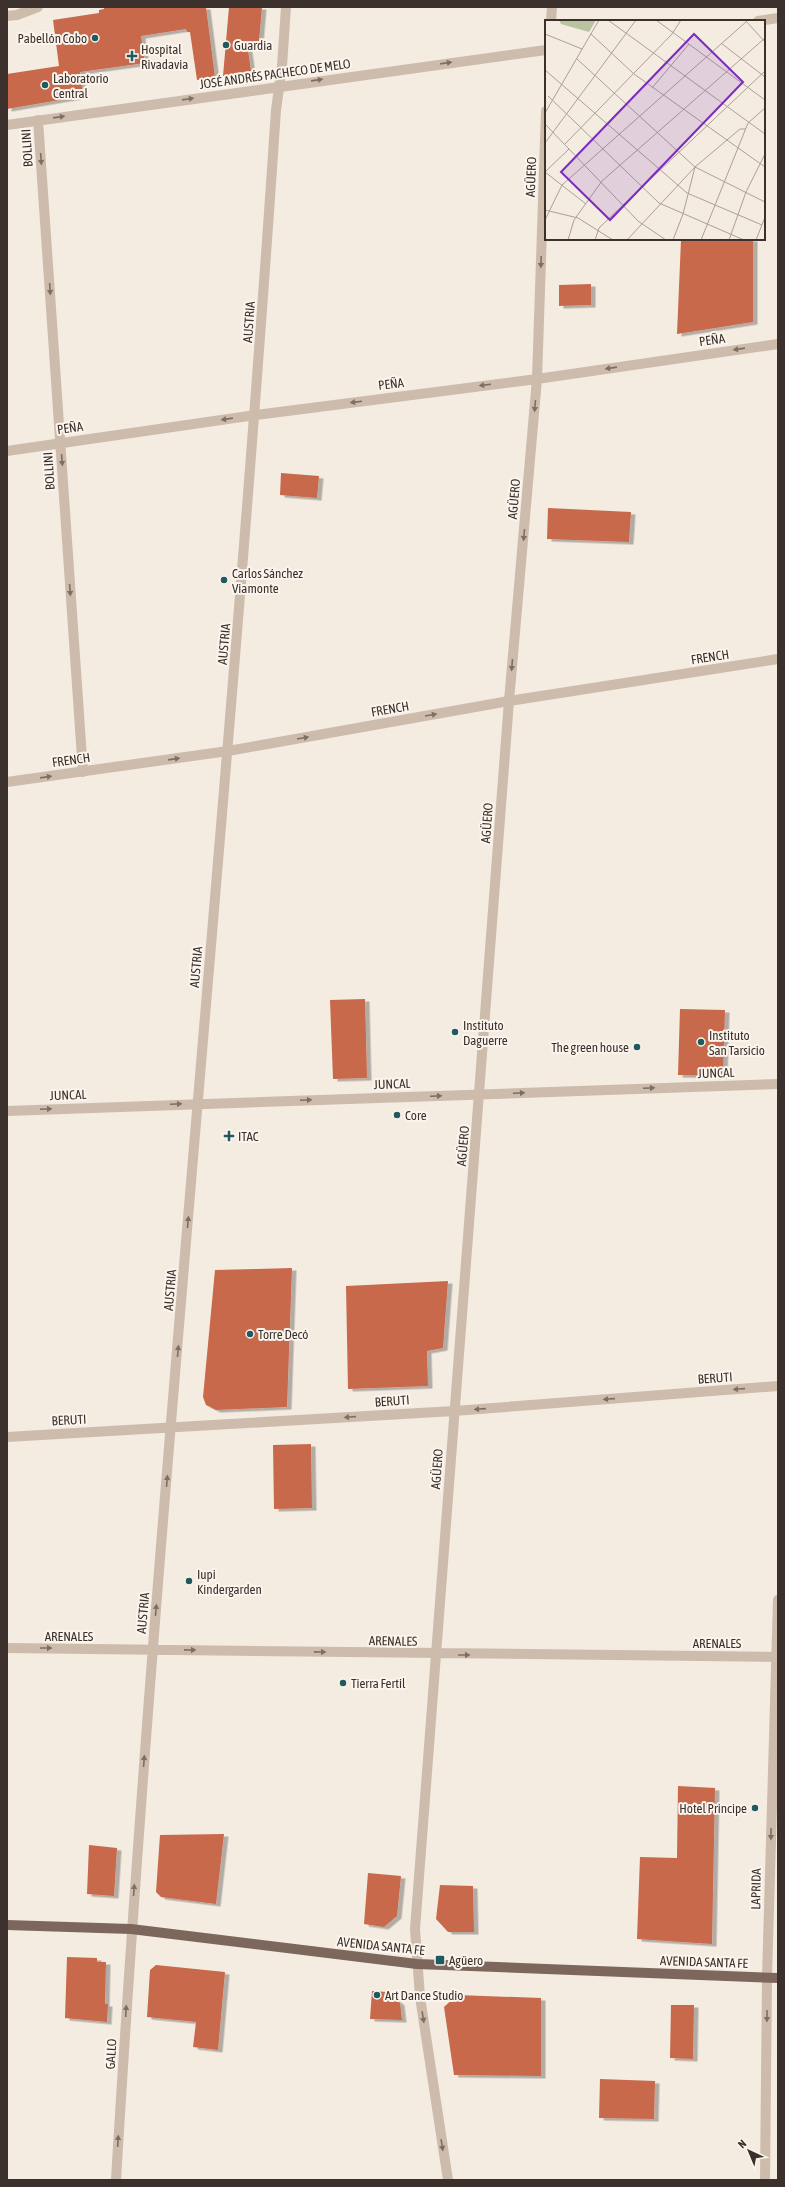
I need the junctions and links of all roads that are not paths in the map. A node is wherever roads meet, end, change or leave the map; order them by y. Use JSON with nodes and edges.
{"nodes":[{"id":1,"x":38,"y":7,"type":"edge"},
{"id":2,"x":286,"y":7,"type":"edge"},
{"id":3,"x":552,"y":7,"type":"edge"},
{"id":4,"x":7,"y":16,"type":"edge"},
{"id":5,"x":778,"y":18,"type":"edge"},
{"id":6,"x":551,"y":20,"type":"edge"},
{"id":7,"x":765,"y":20,"type":"edge"},
{"id":8,"x":545,"y":50,"type":"edge"},
{"id":9,"x":279,"y":86,"type":"junction"},
{"id":10,"x":38,"y":120,"type":"junction"},
{"id":11,"x":7,"y":125,"type":"edge"},
{"id":12,"x":545,"y":141,"type":"edge"},
{"id":13,"x":778,"y":344,"type":"edge"},
{"id":14,"x":537,"y":378,"type":"junction"},
{"id":15,"x":256,"y":415,"type":"junction"},
{"id":16,"x":60,"y":443,"type":"junction"},
{"id":17,"x":7,"y":451,"type":"edge"},
{"id":18,"x":778,"y":659,"type":"edge"},
{"id":19,"x":509,"y":701,"type":"junction"},
{"id":20,"x":228,"y":751,"type":"junction"},
{"id":21,"x":83,"y":772,"type":"junction"},
{"id":22,"x":7,"y":782,"type":"edge"},
{"id":23,"x":778,"y":1084,"type":"edge"},
{"id":24,"x":480,"y":1094,"type":"junction"},
{"id":25,"x":198,"y":1103,"type":"junction"},
{"id":26,"x":7,"y":1110,"type":"edge"},
{"id":27,"x":778,"y":1386,"type":"edge"},
{"id":28,"x":454,"y":1411,"type":"junction"},
{"id":29,"x":172,"y":1428,"type":"junction"},
{"id":30,"x":7,"y":1437,"type":"edge"},
{"id":31,"x":778,"y":1600,"type":"edge"},
{"id":32,"x":7,"y":1648,"type":"edge"},
{"id":33,"x":153,"y":1649,"type":"junction"},
{"id":34,"x":436,"y":1654,"type":"junction"},
{"id":35,"x":777,"y":1657,"type":"edge"},
{"id":36,"x":7,"y":1925,"type":"edge"},
{"id":37,"x":131,"y":1929,"type":"junction"},
{"id":38,"x":417,"y":1964,"type":"junction"},
{"id":39,"x":767,"y":1977,"type":"junction"},
{"id":40,"x":778,"y":1978,"type":"edge"},
{"id":41,"x":116,"y":2180,"type":"edge"},
{"id":42,"x":448,"y":2180,"type":"edge"},
{"id":43,"x":765,"y":2180,"type":"edge"}],
"edges":[{"from":1,"to":4,"type":"street"},
{"from":2,"to":9,"type":"street","name":"AUSTRIA"},
{"from":3,"to":6,"type":"street"},
{"from":5,"to":7,"type":"street"},
{"from":9,"to":8,"type":"street","name":"JOSÉ ANDRÉS PACHECO DE MELO","one_way":true},
{"from":10,"to":9,"type":"street","name":"JOSÉ ANDRÉS PACHECO DE MELO","one_way":true},
{"from":9,"to":15,"type":"street","name":"AUSTRIA"},
{"from":10,"to":11,"type":"street","name":"JOSÉ ANDRÉS PACHECO DE MELO"},
{"from":10,"to":16,"type":"street","name":"BOLLINI","one_way":true},
{"from":12,"to":14,"type":"street","name":"AGÜERO","one_way":true},
{"from":13,"to":14,"type":"street","name":"PEÑA","one_way":true},
{"from":14,"to":15,"type":"street","name":"PEÑA","one_way":true},
{"from":14,"to":19,"type":"street","name":"AGÜERO","one_way":true},
{"from":15,"to":16,"type":"street","name":"PEÑA","one_way":true},
{"from":15,"to":20,"type":"street","name":"AUSTRIA"},
{"from":16,"to":17,"type":"street","name":"PEÑA"},
{"from":16,"to":21,"type":"street","name":"BOLLINI","one_way":true},
{"from":18,"to":19,"type":"street","name":"FRENCH"},
{"from":20,"to":19,"type":"street","name":"FRENCH","one_way":true},
{"from":19,"to":24,"type":"street","name":"AGÜERO"},
{"from":21,"to":20,"type":"street","name":"FRENCH","one_way":true},
{"from":20,"to":25,"type":"street","name":"AUSTRIA"},
{"from":22,"to":21,"type":"street","name":"FRENCH","one_way":true},
{"from":24,"to":23,"type":"street","name":"JUNCAL","one_way":true},
{"from":25,"to":24,"type":"street","name":"JUNCAL","one_way":true},
{"from":24,"to":28,"type":"street","name":"AGÜERO"},
{"from":26,"to":25,"type":"street","name":"JUNCAL","one_way":true},
{"from":29,"to":25,"type":"street","name":"AUSTRIA","one_way":true},
{"from":27,"to":28,"type":"street","name":"BERUTI","one_way":true},
{"from":28,"to":29,"type":"street","name":"BERUTI","one_way":true},
{"from":28,"to":34,"type":"street","name":"AGÜERO"},
{"from":29,"to":30,"type":"street","name":"BERUTI"},
{"from":33,"to":29,"type":"street","name":"AUSTRIA","one_way":true},
{"from":31,"to":35,"type":"street","name":"LAPRIDA"},
{"from":32,"to":33,"type":"street","name":"ARENALES","one_way":true},
{"from":33,"to":34,"type":"street","name":"ARENALES","one_way":true},
{"from":37,"to":33,"type":"street","name":"AUSTRIA","one_way":true},
{"from":34,"to":35,"type":"street","name":"ARENALES","one_way":true},
{"from":34,"to":38,"type":"street","name":"AGÜERO"},
{"from":35,"to":39,"type":"street","name":"LAPRIDA","one_way":true},
{"from":36,"to":37,"type":"main road","name":"AVENIDA SANTA FE"},
{"from":37,"to":38,"type":"main road","name":"AVENIDA SANTA FE"},
{"from":41,"to":37,"type":"street","name":"GALLO","one_way":true},
{"from":38,"to":39,"type":"main road","name":"AVENIDA SANTA FE"},
{"from":38,"to":42,"type":"street","name":"AGÜERO","one_way":true},
{"from":39,"to":40,"type":"main road","name":"AVENIDA SANTA FE"},
{"from":39,"to":43,"type":"street","name":"LAPRIDA","one_way":true}]}
